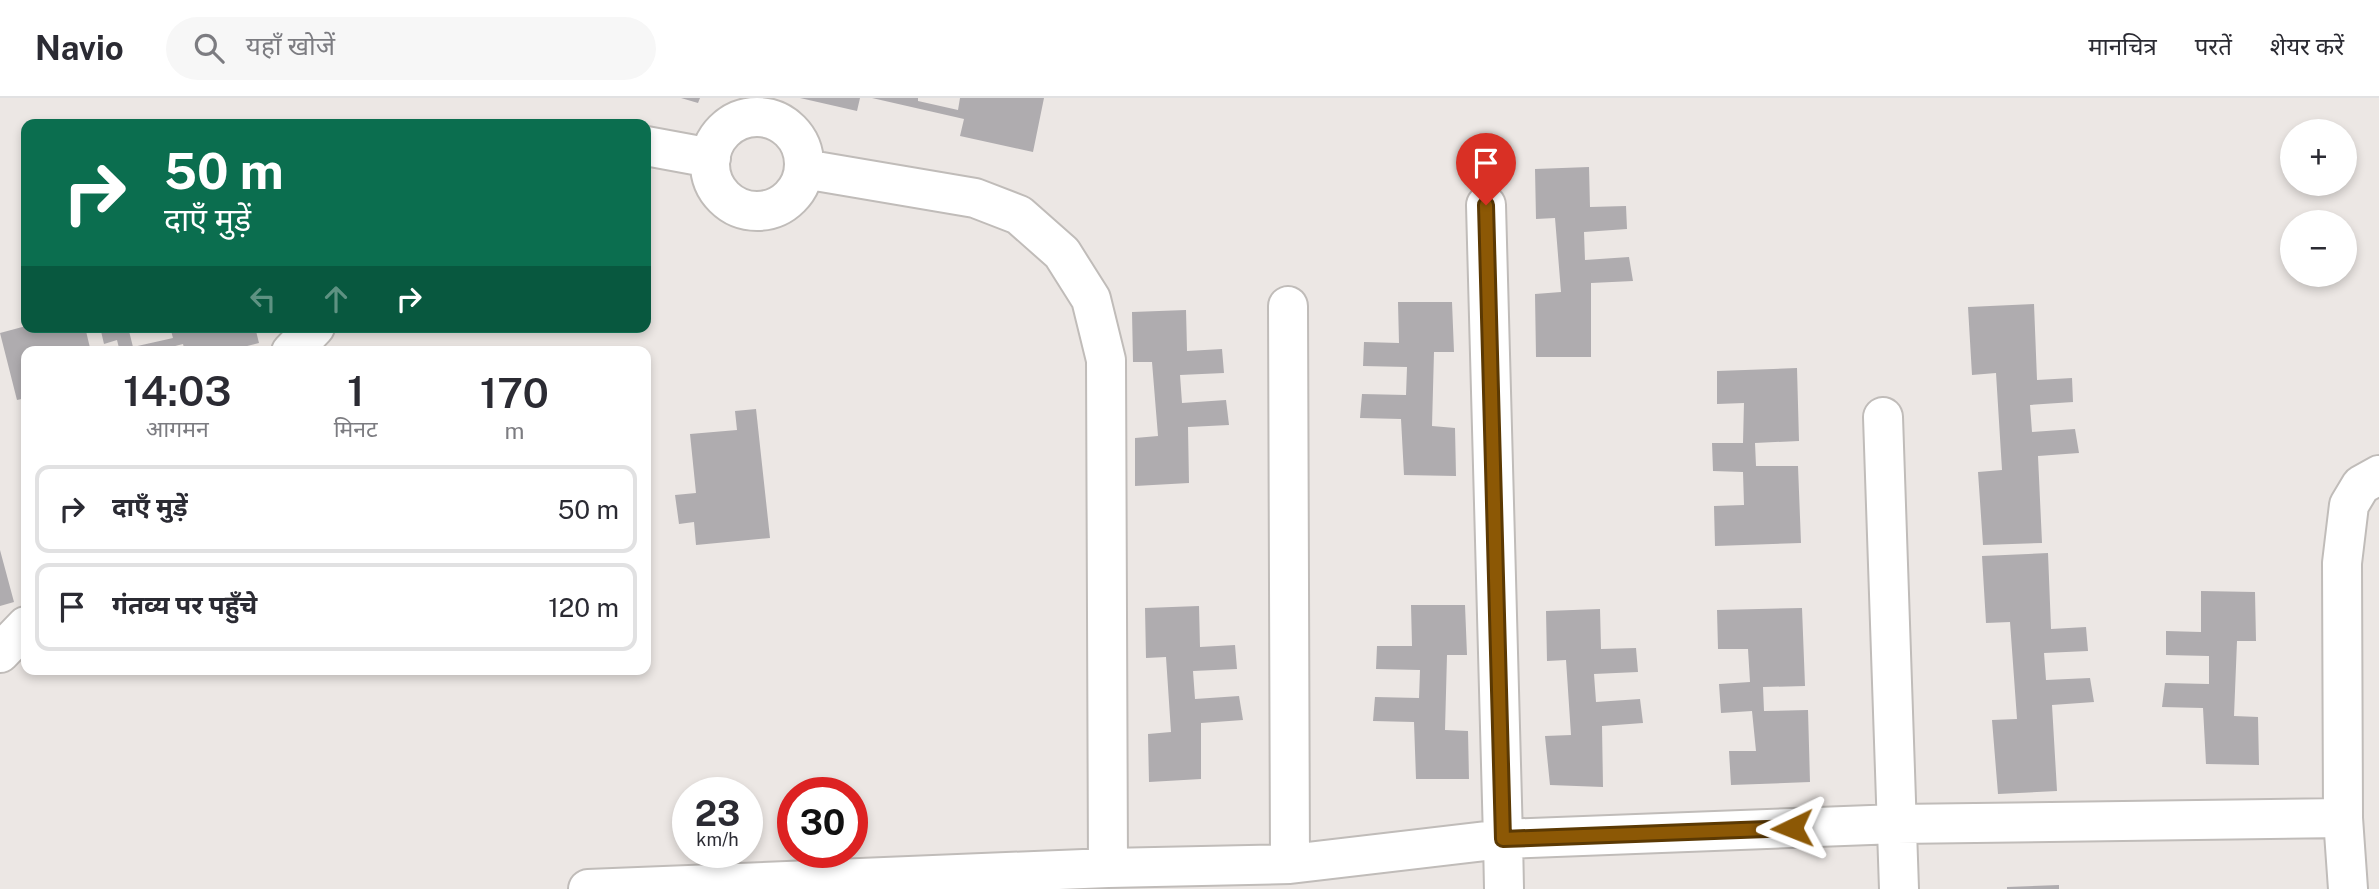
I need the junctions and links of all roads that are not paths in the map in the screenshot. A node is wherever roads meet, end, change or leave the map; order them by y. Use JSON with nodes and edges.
{"nodes":[{"id":1,"x":651,"y":147,"type":"edge"},
{"id":2,"x":711,"y":158,"type":"junction"},
{"id":3,"x":804,"y":169,"type":"junction"},
{"id":4,"x":1486,"y":205,"type":"dead end"},
{"id":5,"x":1289,"y":306,"type":"dead end"},
{"id":6,"x":309,"y":333,"type":"edge"},
{"id":7,"x":297,"y":346,"type":"edge"},
{"id":8,"x":1883,"y":417,"type":"dead end"},
{"id":9,"x":2379,"y":475,"type":"edge"},
{"id":10,"x":21,"y":631,"type":"edge"},
{"id":11,"x":0,"y":653,"type":"edge"},
{"id":12,"x":2343,"y":818,"type":"junction"},
{"id":13,"x":1897,"y":824,"type":"junction"},
{"id":14,"x":1503,"y":839,"type":"junction"},
{"id":15,"x":1290,"y":864,"type":"junction"},
{"id":16,"x":1108,"y":868,"type":"junction"},
{"id":17,"x":588,"y":889,"type":"edge"},
{"id":18,"x":1504,"y":889,"type":"edge"},
{"id":19,"x":1899,"y":889,"type":"edge"},
{"id":20,"x":2348,"y":889,"type":"edge"}],
"edges":[{"from":1,"to":2,"type":"street"},
{"from":2,"to":3,"type":"street"},
{"from":2,"to":3,"type":"street"},
{"from":3,"to":16,"type":"street"},
{"from":4,"to":14,"type":"street"},
{"from":5,"to":15,"type":"street"},
{"from":6,"to":7,"type":"street"},
{"from":8,"to":13,"type":"street"},
{"from":9,"to":12,"type":"street"},
{"from":10,"to":11,"type":"street"},
{"from":12,"to":13,"type":"street"},
{"from":12,"to":20,"type":"street"},
{"from":13,"to":14,"type":"street"},
{"from":13,"to":19,"type":"street"},
{"from":14,"to":15,"type":"street"},
{"from":14,"to":18,"type":"street"},
{"from":15,"to":16,"type":"street"},
{"from":16,"to":17,"type":"street"}]}
